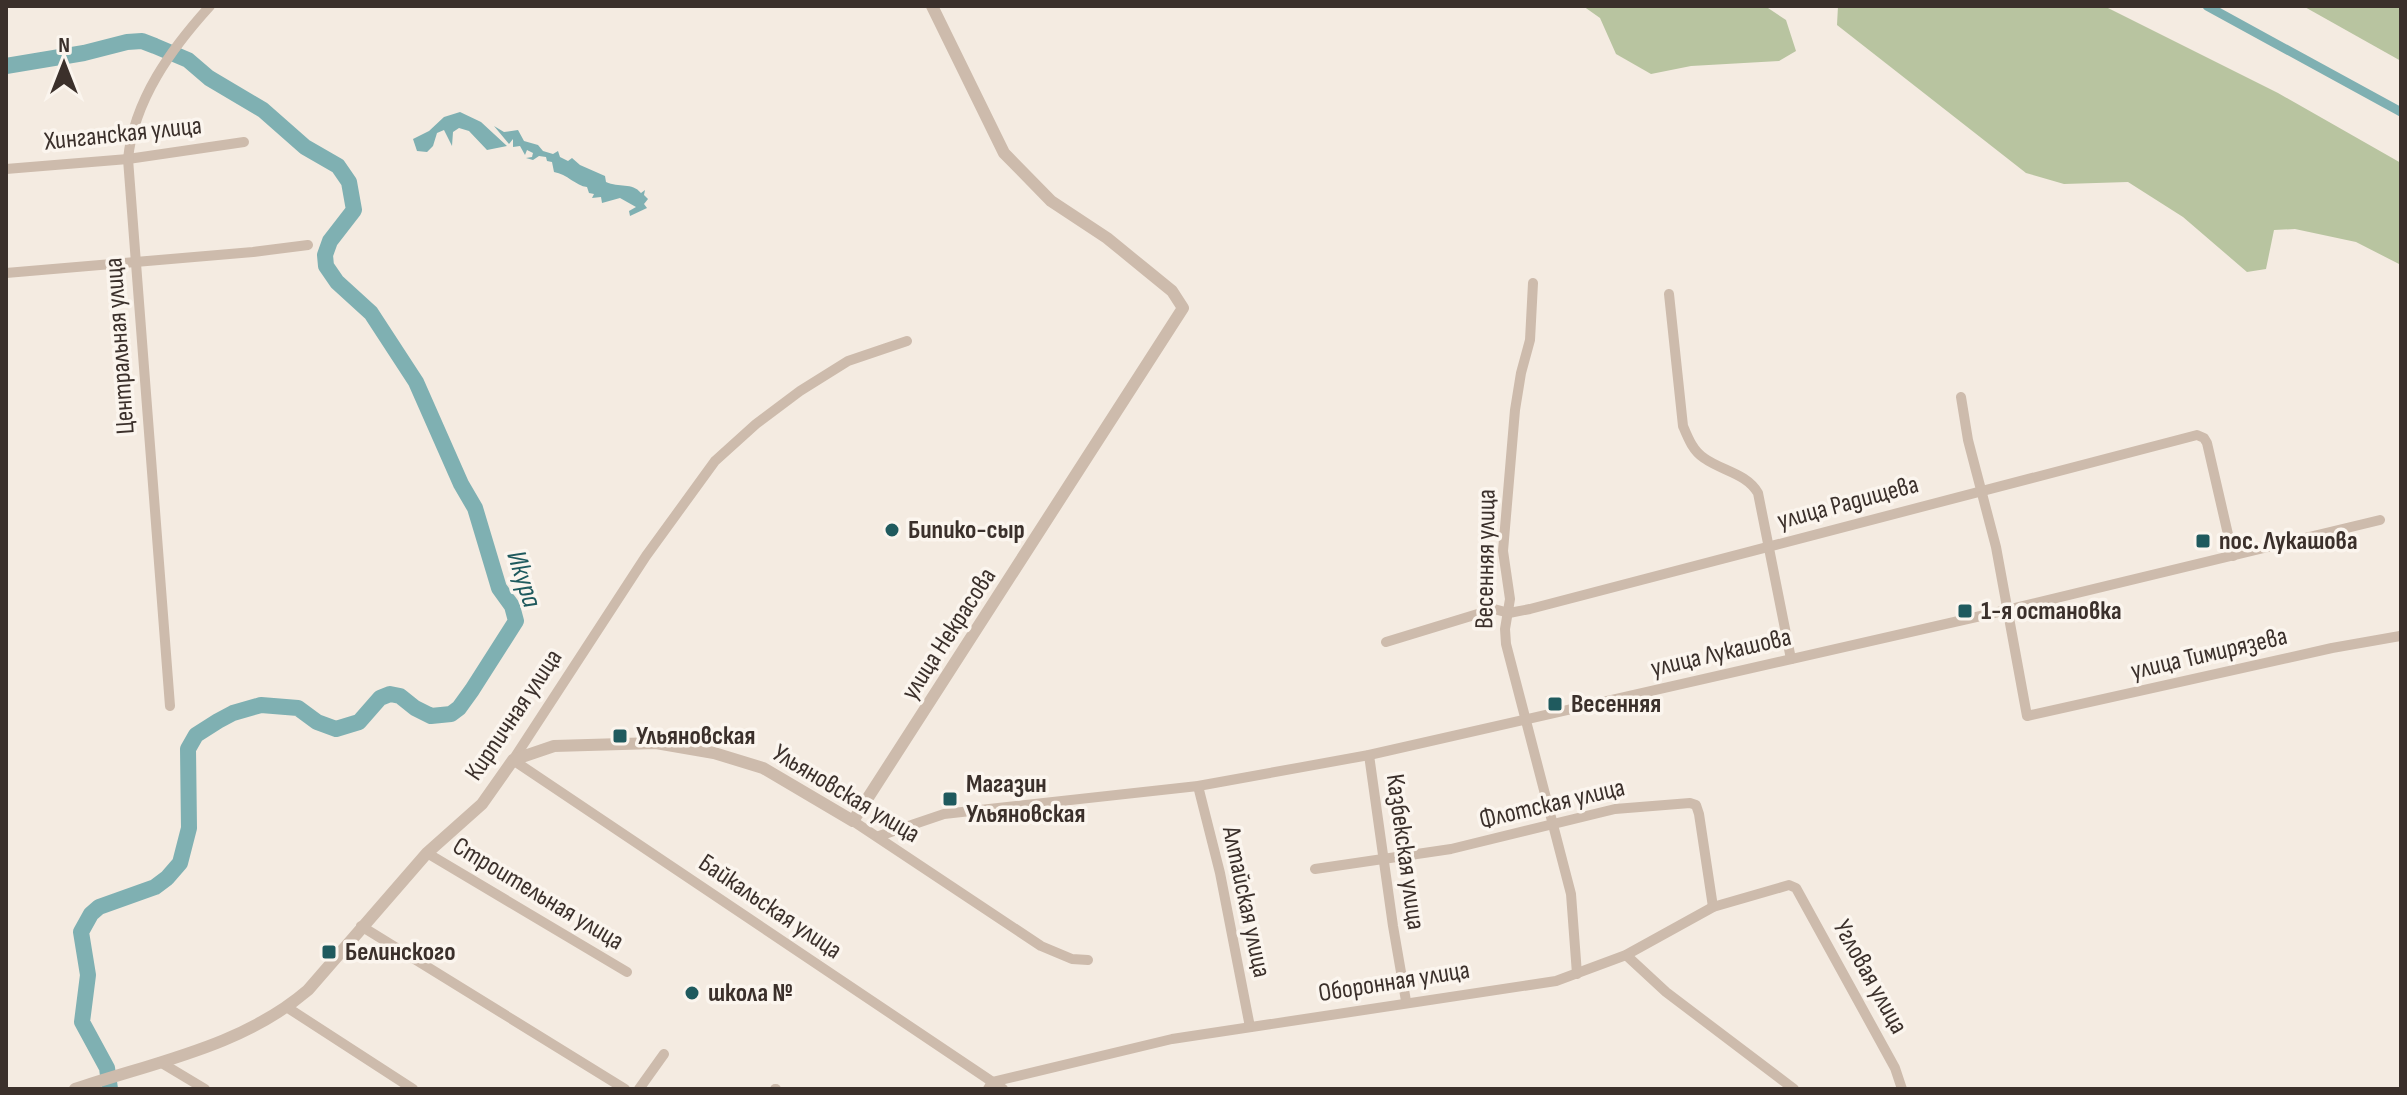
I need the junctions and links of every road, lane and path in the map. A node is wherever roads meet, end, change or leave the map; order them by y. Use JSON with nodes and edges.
{"nodes":[{"id":1,"x":210,"y":6,"type":"edge"},
{"id":2,"x":932,"y":6,"type":"edge"},
{"id":3,"x":244,"y":142,"type":"dead end"},
{"id":4,"x":128,"y":159,"type":"junction"},
{"id":5,"x":6,"y":169,"type":"edge"},
{"id":6,"x":308,"y":245,"type":"dead end"},
{"id":7,"x":136,"y":261,"type":"junction"},
{"id":8,"x":6,"y":273,"type":"edge"},
{"id":9,"x":1533,"y":283,"type":"dead end"},
{"id":10,"x":1669,"y":294,"type":"dead end"},
{"id":11,"x":907,"y":341,"type":"dead end"},
{"id":12,"x":1961,"y":397,"type":"dead end"},
{"id":13,"x":1982,"y":491,"type":"junction"},
{"id":14,"x":2380,"y":520,"type":"dead end"},
{"id":15,"x":1770,"y":547,"type":"junction"},
{"id":16,"x":2233,"y":556,"type":"junction"},
{"id":17,"x":2007,"y":610,"type":"junction"},
{"id":18,"x":1509,"y":613,"type":"junction"},
{"id":19,"x":2400,"y":636,"type":"edge"},
{"id":20,"x":1386,"y":642,"type":"dead end"},
{"id":21,"x":1791,"y":659,"type":"junction"},
{"id":22,"x":170,"y":706,"type":"dead end"},
{"id":23,"x":1525,"y":720,"type":"junction"},
{"id":24,"x":1369,"y":755,"type":"junction"},
{"id":25,"x":513,"y":760,"type":"junction"},
{"id":26,"x":1198,"y":786,"type":"junction"},
{"id":27,"x":853,"y":821,"type":"junction"},
{"id":28,"x":1555,"y":825,"type":"junction"},
{"id":29,"x":879,"y":836,"type":"junction"},
{"id":30,"x":427,"y":853,"type":"junction"},
{"id":31,"x":1384,"y":857,"type":"junction"},
{"id":32,"x":1315,"y":869,"type":"dead end"},
{"id":33,"x":1796,"y":888,"type":"joint"},
{"id":34,"x":1713,"y":907,"type":"junction"},
{"id":35,"x":361,"y":926,"type":"junction"},
{"id":36,"x":1626,"y":955,"type":"junction"},
{"id":37,"x":1088,"y":960,"type":"dead end"},
{"id":38,"x":627,"y":972,"type":"dead end"},
{"id":39,"x":1577,"y":974,"type":"junction"},
{"id":40,"x":1406,"y":1001,"type":"junction"},
{"id":41,"x":288,"y":1008,"type":"junction"},
{"id":42,"x":1250,"y":1027,"type":"junction"},
{"id":43,"x":664,"y":1054,"type":"dead end"},
{"id":44,"x":160,"y":1062,"type":"junction"},
{"id":45,"x":990,"y":1086,"type":"edge"},
{"id":46,"x":75,"y":1089,"type":"edge"},
{"id":47,"x":205,"y":1089,"type":"edge"},
{"id":48,"x":413,"y":1089,"type":"edge"},
{"id":49,"x":625,"y":1089,"type":"edge"},
{"id":50,"x":639,"y":1089,"type":"edge"},
{"id":51,"x":1003,"y":1089,"type":"edge"},
{"id":52,"x":1794,"y":1089,"type":"edge"},
{"id":53,"x":1902,"y":1089,"type":"edge"}],
"edges":[{"from":1,"to":4,"type":"street","name":"Центральная улица"},
{"from":2,"to":27,"type":"street","name":"улица Некрасова"},
{"from":3,"to":4,"type":"street","name":"Хинганская улица"},
{"from":4,"to":5,"type":"street","name":"Хинганская улица"},
{"from":4,"to":7,"type":"street","name":"Центральная улица"},
{"from":6,"to":7,"type":"street"},
{"from":7,"to":8,"type":"street"},
{"from":7,"to":22,"type":"street","name":"Центральная улица"},
{"from":9,"to":18,"type":"street","name":"Весенняя улица"},
{"from":10,"to":15,"type":"street"},
{"from":11,"to":25,"type":"street","name":"Кирпичная улица"},
{"from":12,"to":13,"type":"street"},
{"from":13,"to":15,"type":"street","name":"улица Радищева"},
{"from":13,"to":16,"type":"street","name":"улица Радищева"},
{"from":13,"to":17,"type":"street"},
{"from":14,"to":16,"type":"street","name":"улица Лукашова"},
{"from":15,"to":18,"type":"street","name":"улица Радищева"},
{"from":15,"to":21,"type":"street"},
{"from":16,"to":17,"type":"street","name":"улица Лукашова"},
{"from":17,"to":19,"type":"street","name":"улица Тимирязева"},
{"from":17,"to":21,"type":"street","name":"улица Лукашова"},
{"from":18,"to":20,"type":"street","name":"улица Радищева"},
{"from":18,"to":23,"type":"street","name":"Весенняя улица"},
{"from":21,"to":23,"type":"street","name":"улица Лукашова"},
{"from":23,"to":24,"type":"street","name":"улица Лукашова"},
{"from":23,"to":28,"type":"street","name":"Весенняя улица"},
{"from":24,"to":26,"type":"street","name":"улица Лукашова"},
{"from":24,"to":31,"type":"street","name":"Казбекская улица"},
{"from":25,"to":27,"type":"street","name":"Ульяновская улица"},
{"from":25,"to":30,"type":"street","name":"Кирпичная улица"},
{"from":25,"to":45,"type":"street","name":"Байкальская улица"},
{"from":26,"to":29,"type":"street","name":"улица Лукашова"},
{"from":26,"to":42,"type":"street","name":"Алтайская улица"},
{"from":27,"to":29,"type":"street","name":"Ульяновская улица"},
{"from":28,"to":31,"type":"street","name":"Флотская улица"},
{"from":28,"to":34,"type":"street","name":"Флотская улица"},
{"from":28,"to":39,"type":"street","name":"Весенняя улица"},
{"from":29,"to":37,"type":"street","name":"Ульяновская улица"},
{"from":30,"to":35,"type":"street","name":"Кирпичная улица"},
{"from":30,"to":38,"type":"street","name":"Строительная улица"},
{"from":31,"to":32,"type":"street","name":"Флотская улица"},
{"from":31,"to":40,"type":"street","name":"Казбекская улица"},
{"from":33,"to":34,"type":"street","name":"Оборонная улица"},
{"from":33,"to":53,"type":"street","name":"Угловая улица"},
{"from":34,"to":36,"type":"street","name":"Оборонная улица"},
{"from":35,"to":41,"type":"street","name":"Кирпичная улица"},
{"from":35,"to":49,"type":"street"},
{"from":36,"to":39,"type":"street","name":"Оборонная улица"},
{"from":36,"to":52,"type":"street"},
{"from":39,"to":40,"type":"street","name":"Оборонная улица"},
{"from":40,"to":42,"type":"street","name":"Оборонная улица"},
{"from":41,"to":44,"type":"street","name":"Кирпичная улица"},
{"from":41,"to":48,"type":"street"},
{"from":42,"to":45,"type":"street","name":"Оборонная улица"},
{"from":43,"to":50,"type":"street"},
{"from":44,"to":46,"type":"street","name":"Кирпичная улица"},
{"from":44,"to":47,"type":"street"},
{"from":45,"to":51,"type":"street","name":"Байкальская улица"}]}
